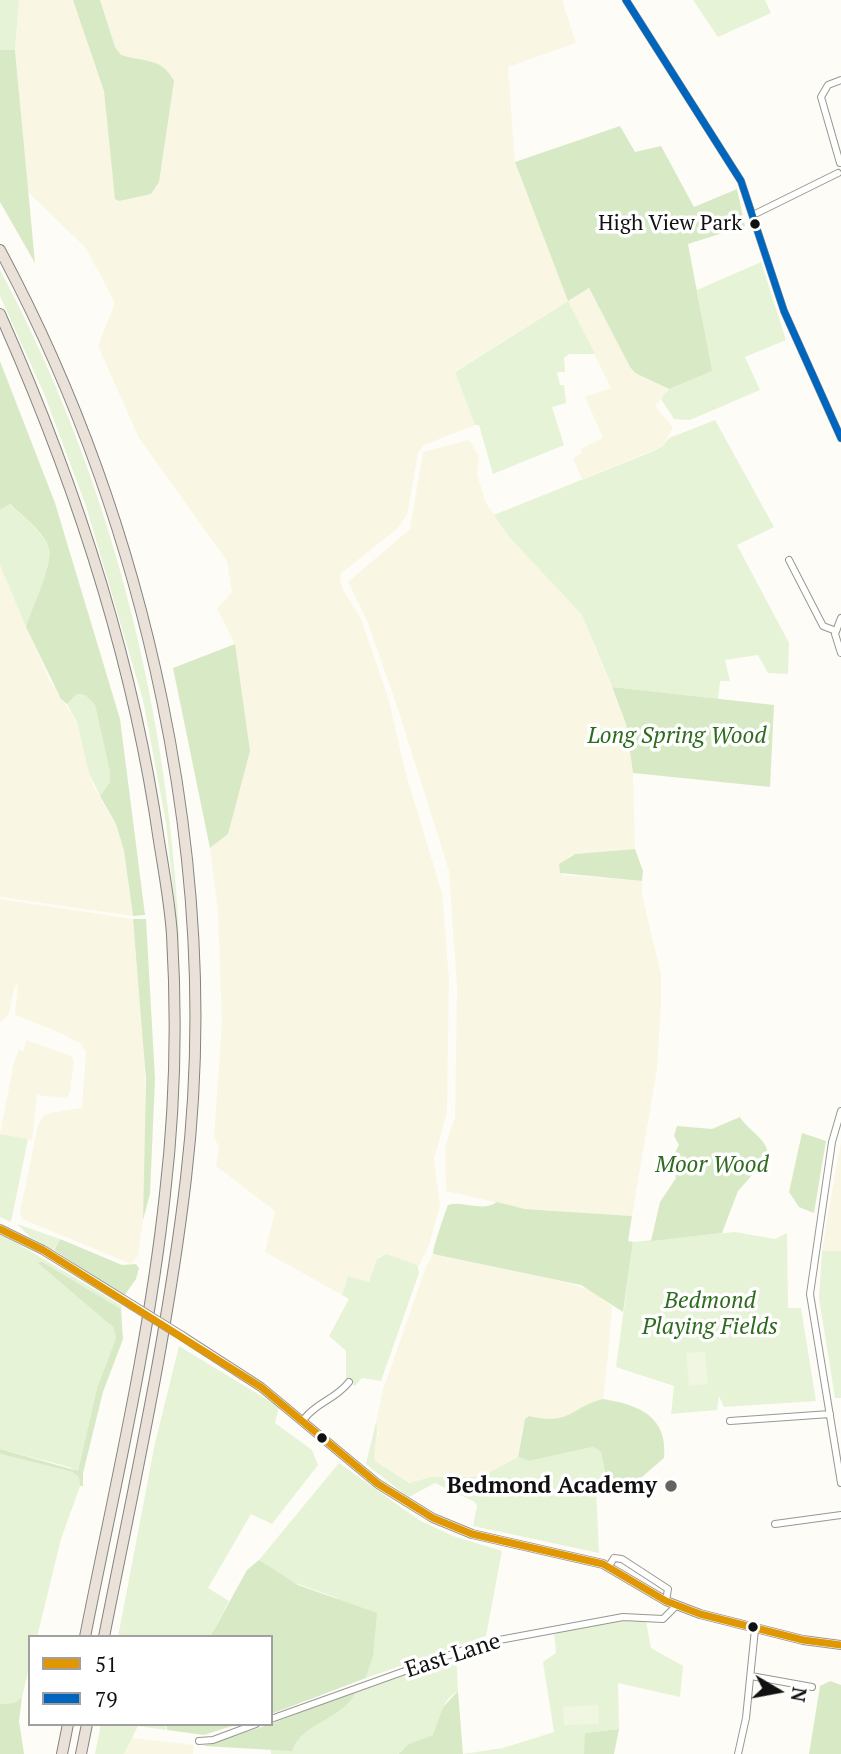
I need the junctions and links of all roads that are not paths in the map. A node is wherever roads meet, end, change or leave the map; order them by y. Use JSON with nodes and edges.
{"nodes":[{"id":1,"x":626,"y":0,"type":"edge"},
{"id":2,"x":841,"y":80,"type":"edge"},
{"id":3,"x":832,"y":139,"type":"junction"},
{"id":4,"x":841,"y":140,"type":"edge"},
{"id":5,"x":840,"y":162,"type":"edge"},
{"id":6,"x":840,"y":176,"type":"edge"},
{"id":7,"x":753,"y":215,"type":"junction"},
{"id":8,"x":0,"y":250,"type":"edge"},
{"id":9,"x":0,"y":314,"type":"edge"},
{"id":10,"x":841,"y":439,"type":"edge"},
{"id":11,"x":789,"y":560,"type":"dead end"},
{"id":12,"x":841,"y":618,"type":"edge"},
{"id":13,"x":836,"y":631,"type":"junction"},
{"id":14,"x":841,"y":653,"type":"edge"},
{"id":15,"x":841,"y":1111,"type":"edge"},
{"id":16,"x":0,"y":1229,"type":"edge"},
{"id":17,"x":349,"y":1382,"type":"dead end"},
{"id":18,"x":830,"y":1414,"type":"junction"},
{"id":19,"x":304,"y":1419,"type":"junction"},
{"id":20,"x":730,"y":1421,"type":"dead end"},
{"id":21,"x":841,"y":1483,"type":"edge"},
{"id":22,"x":841,"y":1515,"type":"edge"},
{"id":23,"x":775,"y":1524,"type":"dead end"},
{"id":24,"x":676,"y":1606,"type":"junction"},
{"id":25,"x":755,"y":1629,"type":"junction"},
{"id":26,"x":85,"y":1635,"type":"edge"},
{"id":27,"x":104,"y":1635,"type":"edge"},
{"id":28,"x":841,"y":1645,"type":"edge"},
{"id":29,"x":751,"y":1676,"type":"junction"},
{"id":30,"x":812,"y":1687,"type":"dead end"},
{"id":31,"x":273,"y":1718,"type":"edge"},
{"id":32,"x":68,"y":1726,"type":"edge"},
{"id":33,"x":87,"y":1726,"type":"edge"},
{"id":34,"x":251,"y":1726,"type":"edge"},
{"id":35,"x":199,"y":1741,"type":"dead end"},
{"id":36,"x":62,"y":1754,"type":"edge"},
{"id":37,"x":81,"y":1754,"type":"edge"},
{"id":38,"x":738,"y":1754,"type":"edge"}],
"edges":[{"from":1,"to":7,"type":"street"},
{"from":2,"to":3,"type":"street"},
{"from":3,"to":4,"type":"street"},
{"from":3,"to":5,"type":"street"},
{"from":5,"to":6,"type":"street"},
{"from":6,"to":7,"type":"street"},
{"from":7,"to":10,"type":"street"},
{"from":8,"to":27,"type":"highway"},
{"from":9,"to":26,"type":"highway"},
{"from":11,"to":13,"type":"street"},
{"from":12,"to":13,"type":"street"},
{"from":13,"to":14,"type":"street"},
{"from":15,"to":18,"type":"street"},
{"from":16,"to":19,"type":"street","bridge":true},
{"from":17,"to":19,"type":"street"},
{"from":18,"to":20,"type":"street"},
{"from":18,"to":21,"type":"street"},
{"from":19,"to":24,"type":"street"},
{"from":22,"to":23,"type":"street"},
{"from":24,"to":25,"type":"street"},
{"from":24,"to":31,"type":"street","name":"East Lane"},
{"from":25,"to":28,"type":"street"},
{"from":25,"to":29,"type":"street"},
{"from":29,"to":30,"type":"street"},
{"from":29,"to":38,"type":"street"},
{"from":32,"to":36,"type":"highway"},
{"from":33,"to":37,"type":"highway"},
{"from":34,"to":35,"type":"street"}]}
